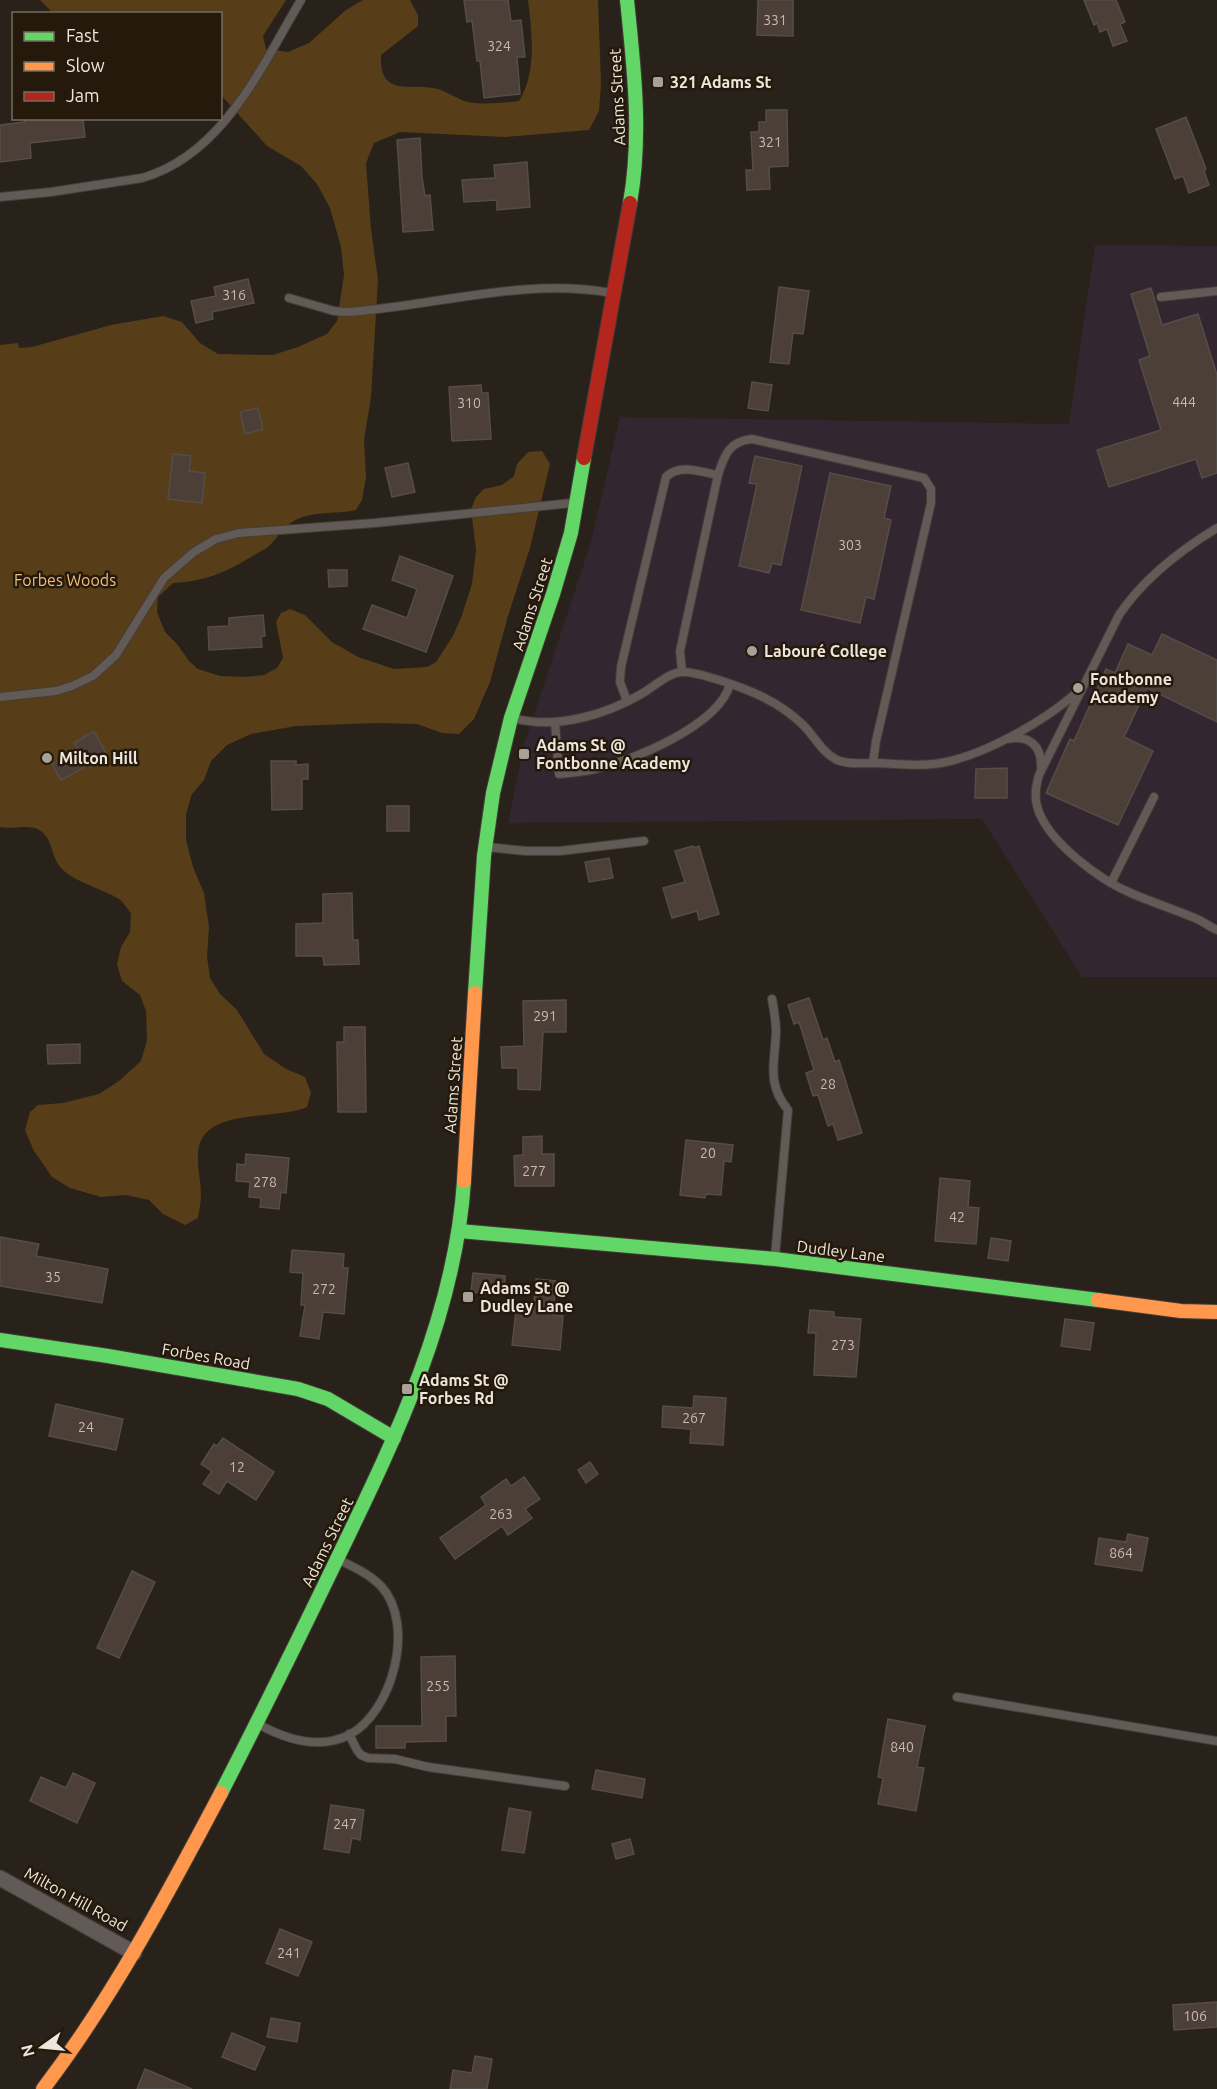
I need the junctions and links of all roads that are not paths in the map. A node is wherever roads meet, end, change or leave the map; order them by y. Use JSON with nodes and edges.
{"nodes":[{"id":1,"x":301,"y":0,"type":"edge"},
{"id":2,"x":627,"y":0,"type":"edge"},
{"id":3,"x":0,"y":196,"type":"edge"},
{"id":4,"x":1217,"y":291,"type":"edge"},
{"id":5,"x":614,"y":293,"type":"junction"},
{"id":6,"x":1161,"y":297,"type":"dead end"},
{"id":7,"x":288,"y":298,"type":"dead end"},
{"id":8,"x":718,"y":475,"type":"junction"},
{"id":9,"x":577,"y":502,"type":"junction"},
{"id":10,"x":1217,"y":528,"type":"edge"},
{"id":11,"x":682,"y":672,"type":"junction"},
{"id":12,"x":730,"y":684,"type":"junction"},
{"id":13,"x":1083,"y":686,"type":"junction"},
{"id":14,"x":0,"y":697,"type":"edge"},
{"id":15,"x":627,"y":701,"type":"junction"},
{"id":16,"x":511,"y":718,"type":"junction"},
{"id":17,"x":555,"y":722,"type":"junction"},
{"id":18,"x":1003,"y":740,"type":"junction"},
{"id":19,"x":873,"y":763,"type":"junction"},
{"id":20,"x":1039,"y":775,"type":"junction"},
{"id":21,"x":1154,"y":797,"type":"dead end"},
{"id":22,"x":644,"y":841,"type":"dead end"},
{"id":23,"x":486,"y":847,"type":"junction"},
{"id":24,"x":1111,"y":883,"type":"junction"},
{"id":25,"x":1217,"y":930,"type":"edge"},
{"id":26,"x":772,"y":999,"type":"dead end"},
{"id":27,"x":459,"y":1231,"type":"junction"},
{"id":28,"x":775,"y":1259,"type":"junction"},
{"id":29,"x":1217,"y":1312,"type":"edge"},
{"id":30,"x":0,"y":1340,"type":"edge"},
{"id":31,"x":394,"y":1438,"type":"junction"},
{"id":32,"x":338,"y":1559,"type":"junction"},
{"id":33,"x":957,"y":1697,"type":"dead end"},
{"id":34,"x":256,"y":1724,"type":"junction"},
{"id":35,"x":349,"y":1734,"type":"junction"},
{"id":36,"x":1217,"y":1741,"type":"edge"},
{"id":37,"x":565,"y":1786,"type":"dead end"},
{"id":38,"x":0,"y":1878,"type":"edge"},
{"id":39,"x":134,"y":1953,"type":"junction"},
{"id":40,"x":43,"y":2089,"type":"edge"}],
"edges":[{"from":1,"to":3,"type":"lane"},
{"from":2,"to":5,"type":"main road","name":"Adams Street"},
{"from":4,"to":6,"type":"lane"},
{"from":5,"to":7,"type":"lane"},
{"from":5,"to":9,"type":"main road","name":"Adams Street"},
{"from":8,"to":11,"type":"lane"},
{"from":8,"to":15,"type":"lane"},
{"from":8,"to":19,"type":"lane"},
{"from":9,"to":14,"type":"lane"},
{"from":9,"to":16,"type":"main road","name":"Adams Street"},
{"from":10,"to":13,"type":"lane"},
{"from":11,"to":12,"type":"lane"},
{"from":11,"to":15,"type":"lane"},
{"from":12,"to":17,"type":"lane"},
{"from":12,"to":19,"type":"lane"},
{"from":13,"to":18,"type":"lane"},
{"from":13,"to":20,"type":"lane"},
{"from":15,"to":17,"type":"lane"},
{"from":16,"to":17,"type":"lane"},
{"from":16,"to":23,"type":"main road","name":"Adams Street"},
{"from":18,"to":19,"type":"lane"},
{"from":18,"to":20,"type":"lane"},
{"from":20,"to":24,"type":"lane"},
{"from":21,"to":24,"type":"lane"},
{"from":22,"to":23,"type":"lane"},
{"from":23,"to":27,"type":"main road","name":"Adams Street"},
{"from":24,"to":25,"type":"lane"},
{"from":26,"to":28,"type":"lane"},
{"from":27,"to":28,"type":"main road","name":"Dudley Lane"},
{"from":27,"to":31,"type":"main road","name":"Adams Street"},
{"from":28,"to":29,"type":"main road","name":"Dudley Lane"},
{"from":30,"to":31,"type":"main road","name":"Forbes Road"},
{"from":31,"to":32,"type":"main road","name":"Adams Street"},
{"from":32,"to":34,"type":"main road","name":"Adams Street"},
{"from":32,"to":35,"type":"lane"},
{"from":33,"to":36,"type":"lane"},
{"from":34,"to":35,"type":"lane"},
{"from":34,"to":39,"type":"main road","name":"Adams Street"},
{"from":35,"to":37,"type":"lane"},
{"from":38,"to":39,"type":"street","name":"Milton Hill Road"},
{"from":39,"to":40,"type":"main road","name":"Adams Street"}]}
